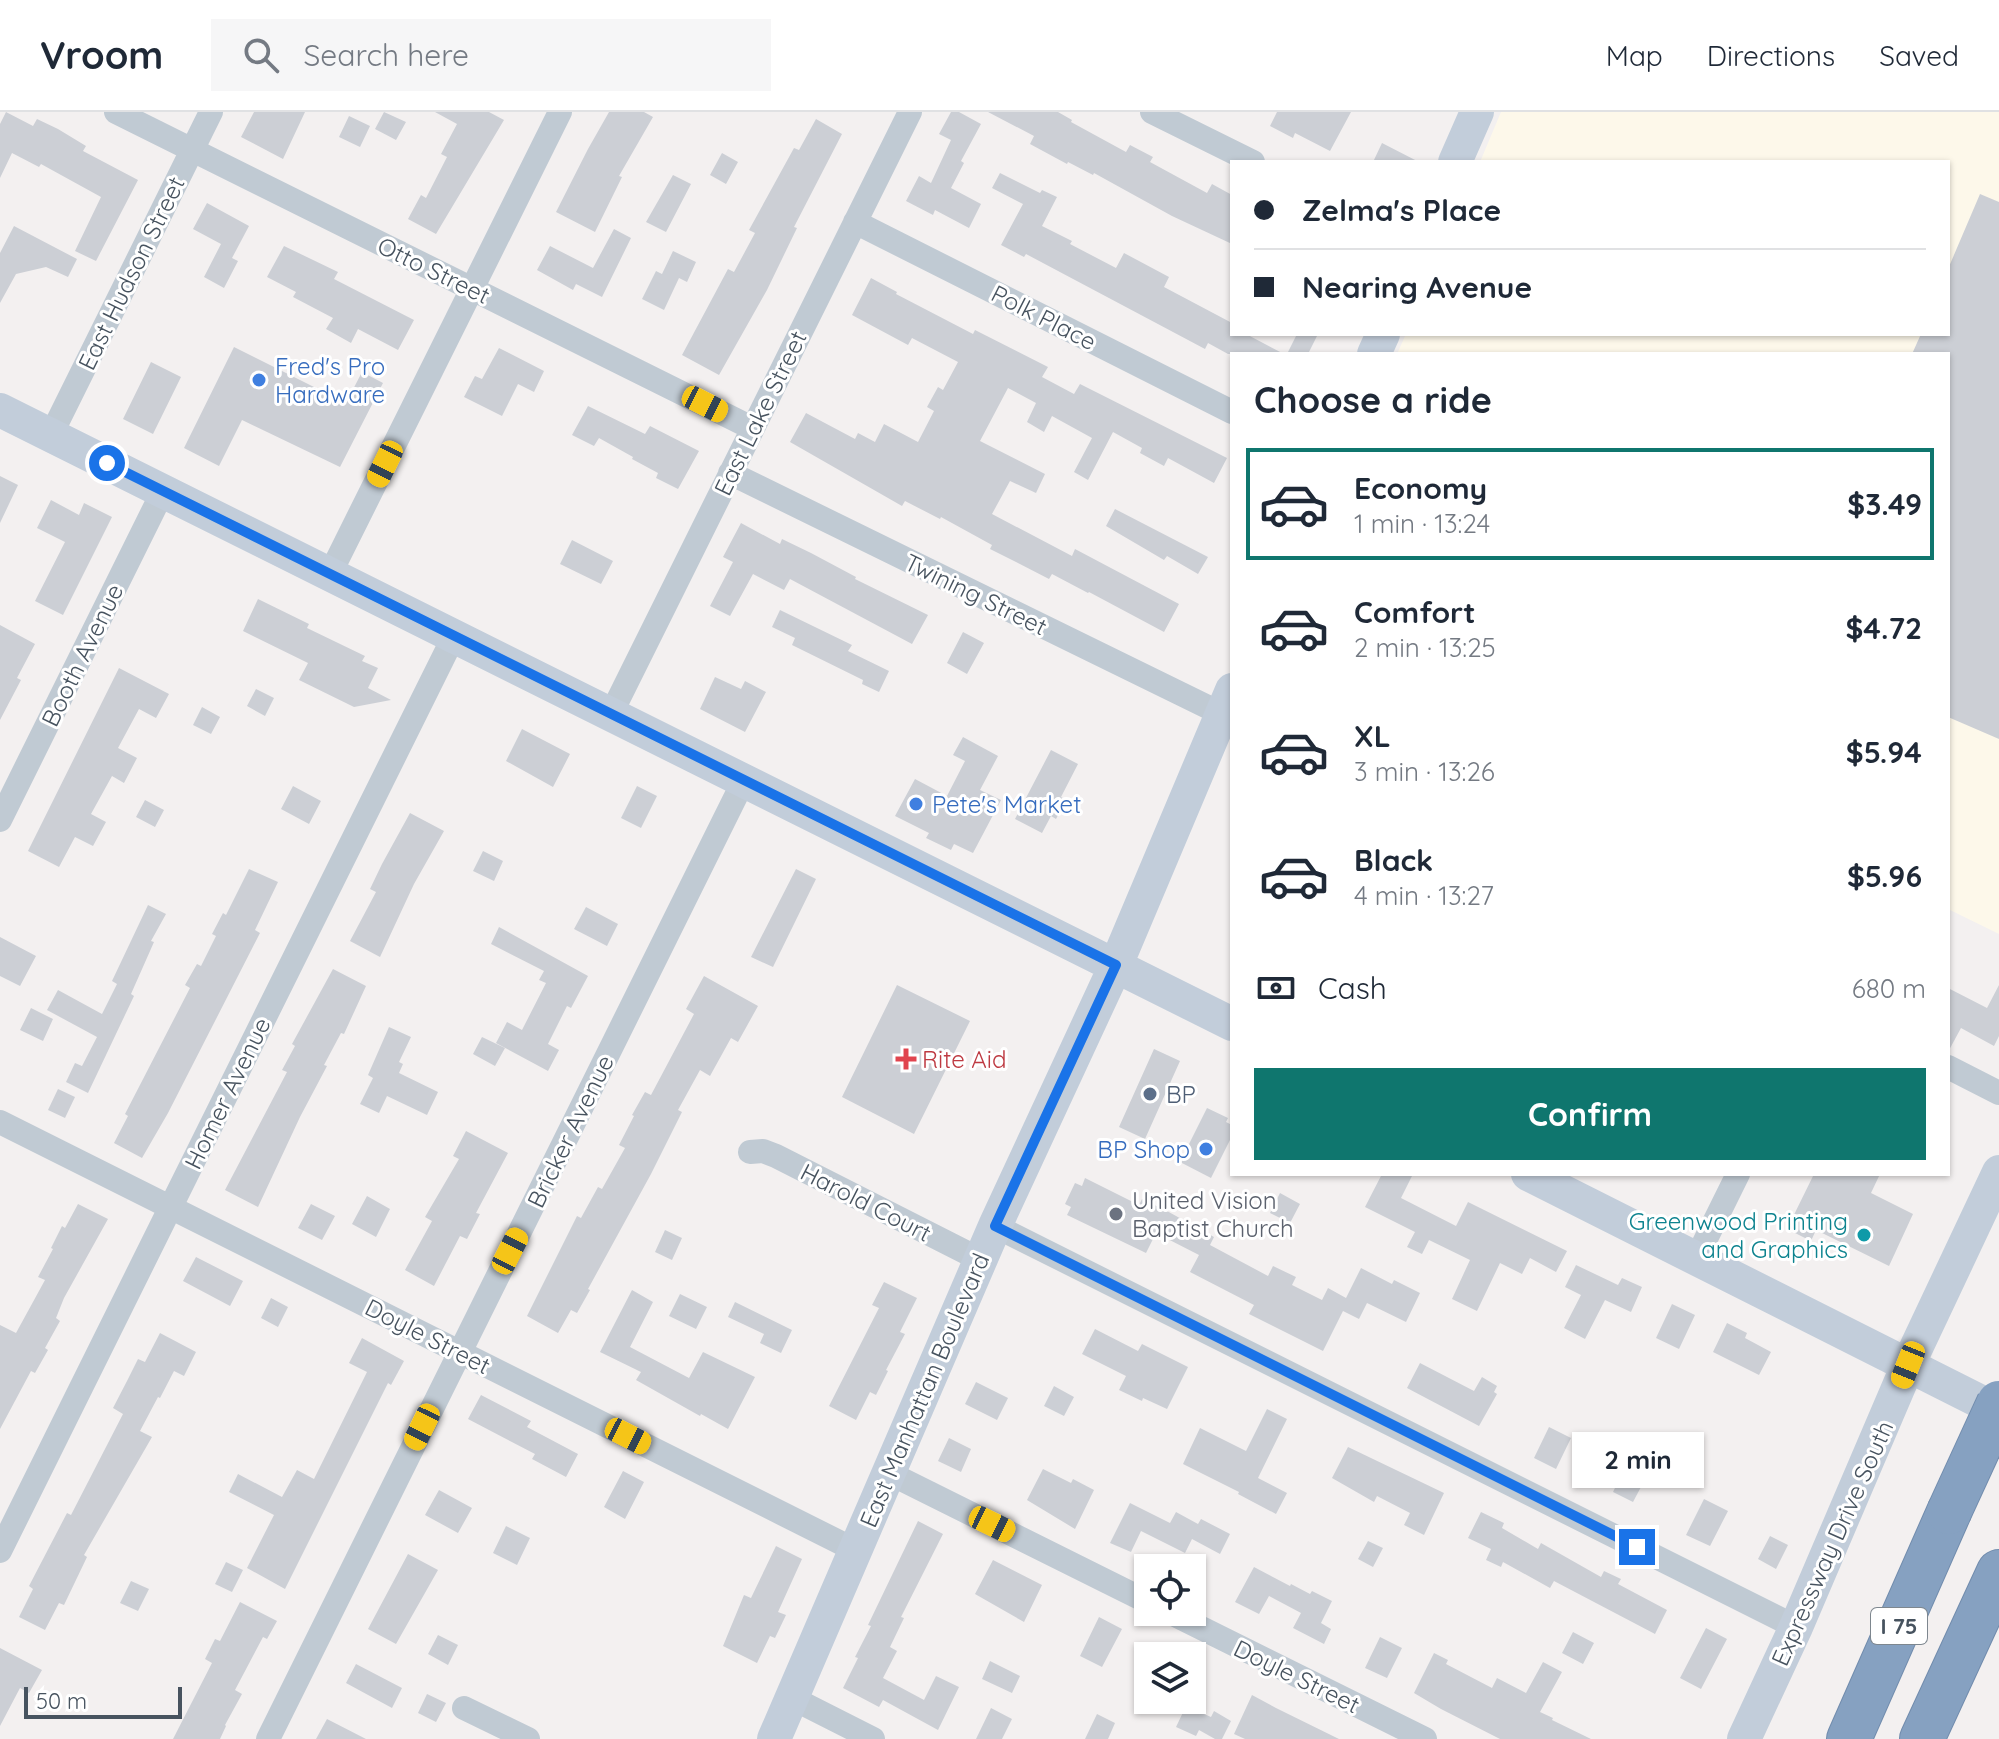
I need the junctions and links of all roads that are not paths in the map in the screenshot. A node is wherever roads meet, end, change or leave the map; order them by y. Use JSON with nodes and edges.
{"nodes":[{"id":1,"x":116,"y":112,"type":"edge"},
{"id":2,"x":211,"y":112,"type":"edge"},
{"id":3,"x":560,"y":112,"type":"edge"},
{"id":4,"x":910,"y":112,"type":"edge"},
{"id":5,"x":1152,"y":112,"type":"edge"},
{"id":6,"x":1477,"y":112,"type":"edge"},
{"id":7,"x":193,"y":149,"type":"junction"},
{"id":8,"x":1249,"y":160,"type":"edge"},
{"id":9,"x":1456,"y":160,"type":"edge"},
{"id":10,"x":855,"y":222,"type":"junction"},
{"id":11,"x":472,"y":288,"type":"junction"},
{"id":12,"x":0,"y":410,"type":"edge"},
{"id":13,"x":1230,"y":411,"type":"edge"},
{"id":14,"x":752,"y":428,"type":"junction"},
{"id":15,"x":51,"y":435,"type":"junction"},
{"id":16,"x":730,"y":473,"type":"junction"},
{"id":17,"x":163,"y":491,"type":"junction"},
{"id":18,"x":330,"y":574,"type":"junction"},
{"id":19,"x":454,"y":636,"type":"junction"},
{"id":20,"x":1228,"y":705,"type":"edge"},
{"id":21,"x":611,"y":714,"type":"junction"},
{"id":22,"x":744,"y":780,"type":"junction"},
{"id":23,"x":0,"y":820,"type":"edge"},
{"id":24,"x":1116,"y":965,"type":"junction"},
{"id":25,"x":1230,"y":1023,"type":"edge"},
{"id":26,"x":1950,"y":1068,"type":"edge"},
{"id":27,"x":1999,"y":1093,"type":"edge"},
{"id":28,"x":0,"y":1122,"type":"edge"},
{"id":29,"x":750,"y":1152,"type":"dead end"},
{"id":30,"x":1999,"y":1172,"type":"edge"},
{"id":31,"x":1532,"y":1176,"type":"edge"},
{"id":32,"x":1737,"y":1176,"type":"edge"},
{"id":33,"x":171,"y":1207,"type":"junction"},
{"id":34,"x":995,"y":1226,"type":"junction"},
{"id":35,"x":1696,"y":1259,"type":"junction"},
{"id":36,"x":981,"y":1260,"type":"junction"},
{"id":37,"x":460,"y":1352,"type":"junction"},
{"id":38,"x":1908,"y":1365,"type":"junction"},
{"id":39,"x":1999,"y":1403,"type":"edge"},
{"id":40,"x":1999,"y":1411,"type":"edge"},
{"id":41,"x":889,"y":1473,"type":"junction"},
{"id":42,"x":855,"y":1550,"type":"junction"},
{"id":43,"x":0,"y":1551,"type":"edge"},
{"id":44,"x":1999,"y":1572,"type":"edge"},
{"id":45,"x":1134,"y":1595,"type":"edge"},
{"id":46,"x":1197,"y":1626,"type":"edge"},
{"id":47,"x":1796,"y":1627,"type":"junction"},
{"id":48,"x":792,"y":1698,"type":"junction"},
{"id":49,"x":464,"y":1708,"type":"dead end"},
{"id":50,"x":268,"y":1739,"type":"edge"},
{"id":51,"x":528,"y":1739,"type":"edge"},
{"id":52,"x":774,"y":1739,"type":"edge"},
{"id":53,"x":873,"y":1739,"type":"edge"},
{"id":54,"x":1425,"y":1739,"type":"edge"},
{"id":55,"x":1744,"y":1739,"type":"edge"},
{"id":56,"x":1849,"y":1739,"type":"edge"},
{"id":57,"x":1922,"y":1739,"type":"edge"}],
"edges":[{"from":1,"to":7,"type":"street","name":"Otto Street"},
{"from":2,"to":7,"type":"street","name":"East Hudson Street"},
{"from":3,"to":11,"type":"street"},
{"from":4,"to":10,"type":"street","name":"East Lake Street"},
{"from":5,"to":8,"type":"street"},
{"from":6,"to":9,"type":"main road"},
{"from":7,"to":11,"type":"street","name":"Otto Street"},
{"from":7,"to":15,"type":"street","name":"East Hudson Street"},
{"from":10,"to":13,"type":"street","name":"Polk Place"},
{"from":10,"to":14,"type":"street","name":"East Lake Street"},
{"from":11,"to":14,"type":"street","name":"Otto Street"},
{"from":11,"to":18,"type":"street"},
{"from":12,"to":15,"type":"main road"},
{"from":14,"to":16,"type":"street","name":"East Lake Street"},
{"from":15,"to":17,"type":"main road"},
{"from":16,"to":20,"type":"street","name":"Twining Street"},
{"from":16,"to":21,"type":"street","name":"East Lake Street"},
{"from":17,"to":18,"type":"main road"},
{"from":17,"to":23,"type":"street","name":"Booth Avenue"},
{"from":18,"to":19,"type":"main road"},
{"from":19,"to":21,"type":"main road"},
{"from":19,"to":33,"type":"street","name":"Homer Avenue"},
{"from":20,"to":24,"type":"main road","name":"East Manhattan Boulevard"},
{"from":21,"to":22,"type":"main road"},
{"from":22,"to":24,"type":"main road"},
{"from":22,"to":37,"type":"street","name":"Bricker Avenue"},
{"from":24,"to":25,"type":"main road"},
{"from":24,"to":34,"type":"main road","name":"East Manhattan Boulevard"},
{"from":26,"to":27,"type":"street"},
{"from":28,"to":33,"type":"street","name":"Doyle Street"},
{"from":29,"to":36,"type":"street","name":"Harold Court"},
{"from":30,"to":38,"type":"main road","name":"Expressway Drive South"},
{"from":31,"to":35,"type":"main road"},
{"from":32,"to":35,"type":"street"},
{"from":33,"to":37,"type":"street","name":"Doyle Street"},
{"from":33,"to":43,"type":"street","name":"Homer Avenue"},
{"from":34,"to":36,"type":"main road","name":"East Manhattan Boulevard"},
{"from":34,"to":47,"type":"street"},
{"from":35,"to":38,"type":"main road"},
{"from":36,"to":41,"type":"main road","name":"East Manhattan Boulevard"},
{"from":37,"to":42,"type":"street","name":"Doyle Street"},
{"from":37,"to":50,"type":"street","name":"Bricker Avenue"},
{"from":38,"to":40,"type":"main road"},
{"from":38,"to":47,"type":"main road","name":"Expressway Drive South"},
{"from":39,"to":56,"type":"highway","number":"I 75","bridge":true},
{"from":41,"to":42,"type":"main road","name":"East Manhattan Boulevard"},
{"from":41,"to":45,"type":"street"},
{"from":42,"to":48,"type":"main road","name":"East Manhattan Boulevard"},
{"from":44,"to":57,"type":"highway","number":"I 75"},
{"from":46,"to":54,"type":"street","name":"Doyle Street"},
{"from":47,"to":55,"type":"main road","name":"Expressway Drive South"},
{"from":48,"to":52,"type":"main road","name":"East Manhattan Boulevard"},
{"from":48,"to":53,"type":"street"},
{"from":49,"to":51,"type":"street"}]}
